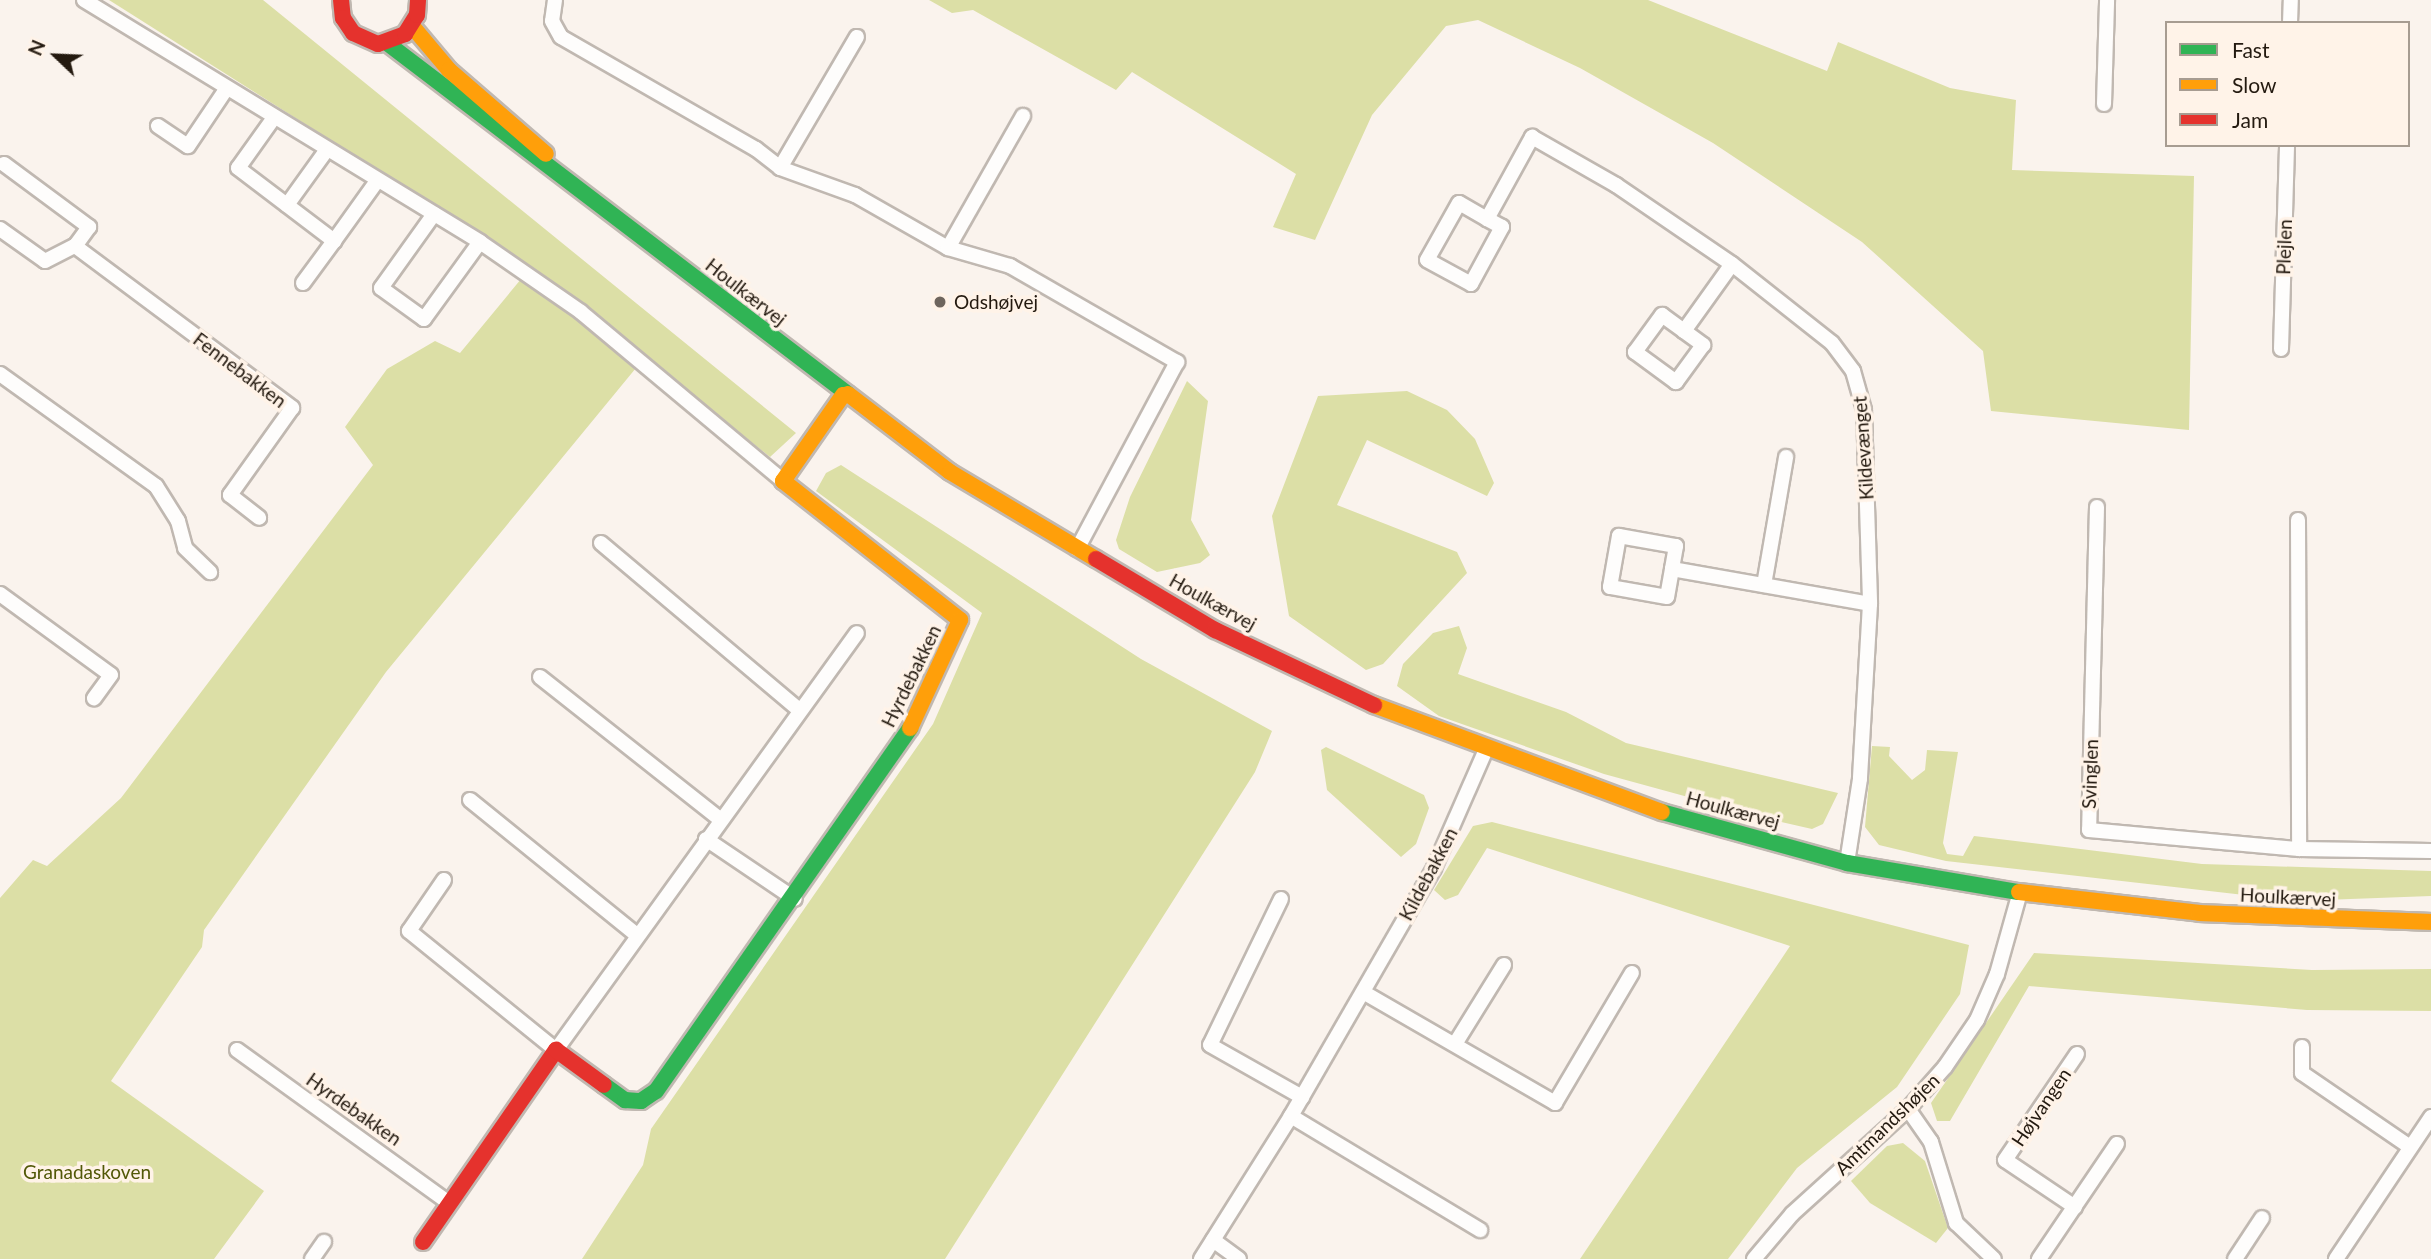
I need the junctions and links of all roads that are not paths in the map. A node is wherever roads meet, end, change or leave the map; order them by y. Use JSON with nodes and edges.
{"nodes":[{"id":1,"x":84,"y":0,"type":"edge"},
{"id":2,"x":340,"y":0,"type":"edge"},
{"id":3,"x":418,"y":0,"type":"edge"},
{"id":4,"x":555,"y":0,"type":"edge"},
{"id":5,"x":2107,"y":0,"type":"edge"},
{"id":6,"x":2291,"y":0,"type":"edge"},
{"id":7,"x":2290,"y":21,"type":"edge"},
{"id":8,"x":412,"y":26,"type":"junction"},
{"id":9,"x":857,"y":37,"type":"dead end"},
{"id":10,"x":387,"y":43,"type":"junction"},
{"id":11,"x":225,"y":91,"type":"junction"},
{"id":12,"x":2104,"y":104,"type":"dead end"},
{"id":13,"x":1023,"y":116,"type":"dead end"},
{"id":14,"x":273,"y":119,"type":"junction"},
{"id":15,"x":158,"y":126,"type":"dead end"},
{"id":16,"x":2287,"y":147,"type":"edge"},
{"id":17,"x":326,"y":150,"type":"junction"},
{"id":18,"x":4,"y":164,"type":"dead end"},
{"id":19,"x":780,"y":169,"type":"junction"},
{"id":20,"x":377,"y":181,"type":"junction"},
{"id":21,"x":287,"y":205,"type":"junction"},
{"id":22,"x":601,"y":206,"type":"junction"},
{"id":23,"x":435,"y":215,"type":"junction"},
{"id":24,"x":1487,"y":219,"type":"junction"},
{"id":25,"x":0,"y":229,"type":"edge"},
{"id":26,"x":334,"y":241,"type":"junction"},
{"id":27,"x":480,"y":242,"type":"junction"},
{"id":28,"x":75,"y":246,"type":"junction"},
{"id":29,"x":948,"y":248,"type":"junction"},
{"id":30,"x":1732,"y":264,"type":"junction"},
{"id":31,"x":303,"y":283,"type":"dead end"},
{"id":32,"x":1684,"y":331,"type":"junction"},
{"id":33,"x":2281,"y":349,"type":"dead end"},
{"id":34,"x":0,"y":374,"type":"edge"},
{"id":35,"x":843,"y":395,"type":"junction"},
{"id":36,"x":1787,"y":457,"type":"dead end"},
{"id":37,"x":783,"y":481,"type":"junction"},
{"id":38,"x":2097,"y":507,"type":"dead end"},
{"id":39,"x":259,"y":518,"type":"dead end"},
{"id":40,"x":2298,"y":520,"type":"dead end"},
{"id":41,"x":601,"y":543,"type":"dead end"},
{"id":42,"x":1077,"y":549,"type":"junction"},
{"id":43,"x":1672,"y":569,"type":"junction"},
{"id":44,"x":210,"y":572,"type":"dead end"},
{"id":45,"x":1764,"y":585,"type":"junction"},
{"id":46,"x":0,"y":594,"type":"edge"},
{"id":47,"x":1870,"y":604,"type":"junction"},
{"id":48,"x":857,"y":633,"type":"dead end"},
{"id":49,"x":540,"y":677,"type":"dead end"},
{"id":50,"x":94,"y":698,"type":"dead end"},
{"id":51,"x":799,"y":710,"type":"junction"},
{"id":52,"x":1485,"y":752,"type":"junction"},
{"id":53,"x":470,"y":800,"type":"dead end"},
{"id":54,"x":720,"y":819,"type":"junction"},
{"id":55,"x":706,"y":839,"type":"junction"},
{"id":56,"x":2299,"y":849,"type":"junction"},
{"id":57,"x":2431,"y":851,"type":"edge"},
{"id":58,"x":1847,"y":863,"type":"junction"},
{"id":59,"x":444,"y":880,"type":"dead end"},
{"id":60,"x":2020,"y":892,"type":"junction"},
{"id":61,"x":795,"y":899,"type":"junction"},
{"id":62,"x":1281,"y":899,"type":"dead end"},
{"id":63,"x":2431,"y":922,"type":"edge"},
{"id":64,"x":637,"y":935,"type":"junction"},
{"id":65,"x":1504,"y":964,"type":"dead end"},
{"id":66,"x":1632,"y":973,"type":"dead end"},
{"id":67,"x":1363,"y":992,"type":"junction"},
{"id":68,"x":1455,"y":1044,"type":"junction"},
{"id":69,"x":2302,"y":1047,"type":"dead end"},
{"id":70,"x":237,"y":1050,"type":"dead end"},
{"id":71,"x":556,"y":1050,"type":"junction"},
{"id":72,"x":2077,"y":1054,"type":"dead end"},
{"id":73,"x":1302,"y":1097,"type":"junction"},
{"id":74,"x":1908,"y":1109,"type":"junction"},
{"id":75,"x":1291,"y":1116,"type":"junction"},
{"id":76,"x":2431,"y":1117,"type":"edge"},
{"id":77,"x":2117,"y":1144,"type":"dead end"},
{"id":78,"x":2410,"y":1147,"type":"junction"},
{"id":79,"x":448,"y":1202,"type":"junction"},
{"id":80,"x":2074,"y":1207,"type":"junction"},
{"id":81,"x":2262,"y":1218,"type":"dead end"},
{"id":82,"x":1480,"y":1230,"type":"dead end"},
{"id":83,"x":1213,"y":1240,"type":"junction"},
{"id":84,"x":324,"y":1242,"type":"dead end"},
{"id":85,"x":423,"y":1242,"type":"dead end"},
{"id":86,"x":312,"y":1259,"type":"edge"},
{"id":87,"x":1200,"y":1259,"type":"edge"},
{"id":88,"x":1239,"y":1259,"type":"edge"},
{"id":89,"x":1754,"y":1259,"type":"edge"},
{"id":90,"x":1994,"y":1259,"type":"edge"},
{"id":91,"x":2039,"y":1259,"type":"edge"},
{"id":92,"x":2235,"y":1259,"type":"edge"},
{"id":93,"x":2336,"y":1259,"type":"edge"}],
"edges":[{"from":1,"to":11,"type":"street"},
{"from":2,"to":10,"type":"street"},
{"from":3,"to":8,"type":"street"},
{"from":4,"to":19,"type":"street"},
{"from":5,"to":12,"type":"street"},
{"from":6,"to":7,"type":"street"},
{"from":8,"to":10,"type":"street"},
{"from":8,"to":22,"type":"street","name":"Houlkærvej"},
{"from":9,"to":19,"type":"street"},
{"from":10,"to":22,"type":"street","name":"Houlkærvej"},
{"from":11,"to":14,"type":"street"},
{"from":11,"to":15,"type":"street"},
{"from":13,"to":29,"type":"street"},
{"from":14,"to":17,"type":"street"},
{"from":14,"to":21,"type":"street"},
{"from":16,"to":33,"type":"street","name":"Plejlen"},
{"from":17,"to":20,"type":"street"},
{"from":17,"to":21,"type":"street"},
{"from":18,"to":28,"type":"street"},
{"from":19,"to":29,"type":"street"},
{"from":20,"to":23,"type":"street"},
{"from":20,"to":26,"type":"street"},
{"from":21,"to":26,"type":"street"},
{"from":22,"to":35,"type":"street","name":"Houlkærvej"},
{"from":23,"to":27,"type":"street"},
{"from":23,"to":27,"type":"street"},
{"from":24,"to":24,"type":"street"},
{"from":24,"to":30,"type":"street","name":"Kildevænget"},
{"from":25,"to":28,"type":"street"},
{"from":26,"to":31,"type":"street"},
{"from":27,"to":37,"type":"street","name":"Hyrdebakken"},
{"from":28,"to":39,"type":"street","name":"Fennebakken"},
{"from":29,"to":42,"type":"street"},
{"from":30,"to":32,"type":"street"},
{"from":30,"to":47,"type":"street","name":"Kildevænget"},
{"from":32,"to":32,"type":"street"},
{"from":34,"to":44,"type":"street"},
{"from":35,"to":37,"type":"street"},
{"from":35,"to":42,"type":"street","name":"Houlkærvej"},
{"from":36,"to":45,"type":"street"},
{"from":37,"to":61,"type":"street","name":"Hyrdebakken"},
{"from":38,"to":56,"type":"street","name":"Svinglen"},
{"from":40,"to":56,"type":"street"},
{"from":41,"to":51,"type":"street"},
{"from":42,"to":52,"type":"street","name":"Houlkærvej"},
{"from":43,"to":43,"type":"street"},
{"from":43,"to":45,"type":"street"},
{"from":45,"to":47,"type":"street"},
{"from":46,"to":50,"type":"street"},
{"from":47,"to":58,"type":"street","name":"Kildevænget"},
{"from":48,"to":51,"type":"street"},
{"from":49,"to":54,"type":"street"},
{"from":51,"to":54,"type":"street"},
{"from":52,"to":58,"type":"street","name":"Houlkærvej"},
{"from":52,"to":67,"type":"street","name":"Kildebakken"},
{"from":53,"to":64,"type":"street"},
{"from":54,"to":55,"type":"street"},
{"from":55,"to":61,"type":"street"},
{"from":55,"to":64,"type":"street"},
{"from":56,"to":57,"type":"street","name":"Svinglen"},
{"from":58,"to":60,"type":"street","name":"Houlkærvej"},
{"from":59,"to":71,"type":"street","name":"Hyrdebakken"},
{"from":60,"to":63,"type":"street","name":"Houlkærvej"},
{"from":60,"to":74,"type":"street","name":"Amtmandshøjen"},
{"from":61,"to":71,"type":"street","name":"Hyrdebakken"},
{"from":62,"to":73,"type":"street"},
{"from":64,"to":71,"type":"street"},
{"from":65,"to":68,"type":"street"},
{"from":66,"to":68,"type":"street"},
{"from":67,"to":68,"type":"street"},
{"from":67,"to":73,"type":"street","name":"Kildebakken"},
{"from":69,"to":78,"type":"street"},
{"from":70,"to":79,"type":"street","name":"Hyrdebakken"},
{"from":71,"to":79,"type":"street"},
{"from":72,"to":80,"type":"street","name":"Højvangen"},
{"from":73,"to":75,"type":"street","name":"Kildebakken"},
{"from":74,"to":89,"type":"street","name":"Amtmandshøjen"},
{"from":74,"to":90,"type":"street"},
{"from":75,"to":82,"type":"street"},
{"from":75,"to":83,"type":"street","name":"Kildebakken"},
{"from":76,"to":78,"type":"street"},
{"from":77,"to":80,"type":"street"},
{"from":78,"to":93,"type":"street"},
{"from":79,"to":85,"type":"street"},
{"from":80,"to":91,"type":"street"},
{"from":81,"to":92,"type":"street"},
{"from":83,"to":87,"type":"street","name":"Kildebakken"},
{"from":83,"to":88,"type":"street"},
{"from":84,"to":86,"type":"street"}]}
